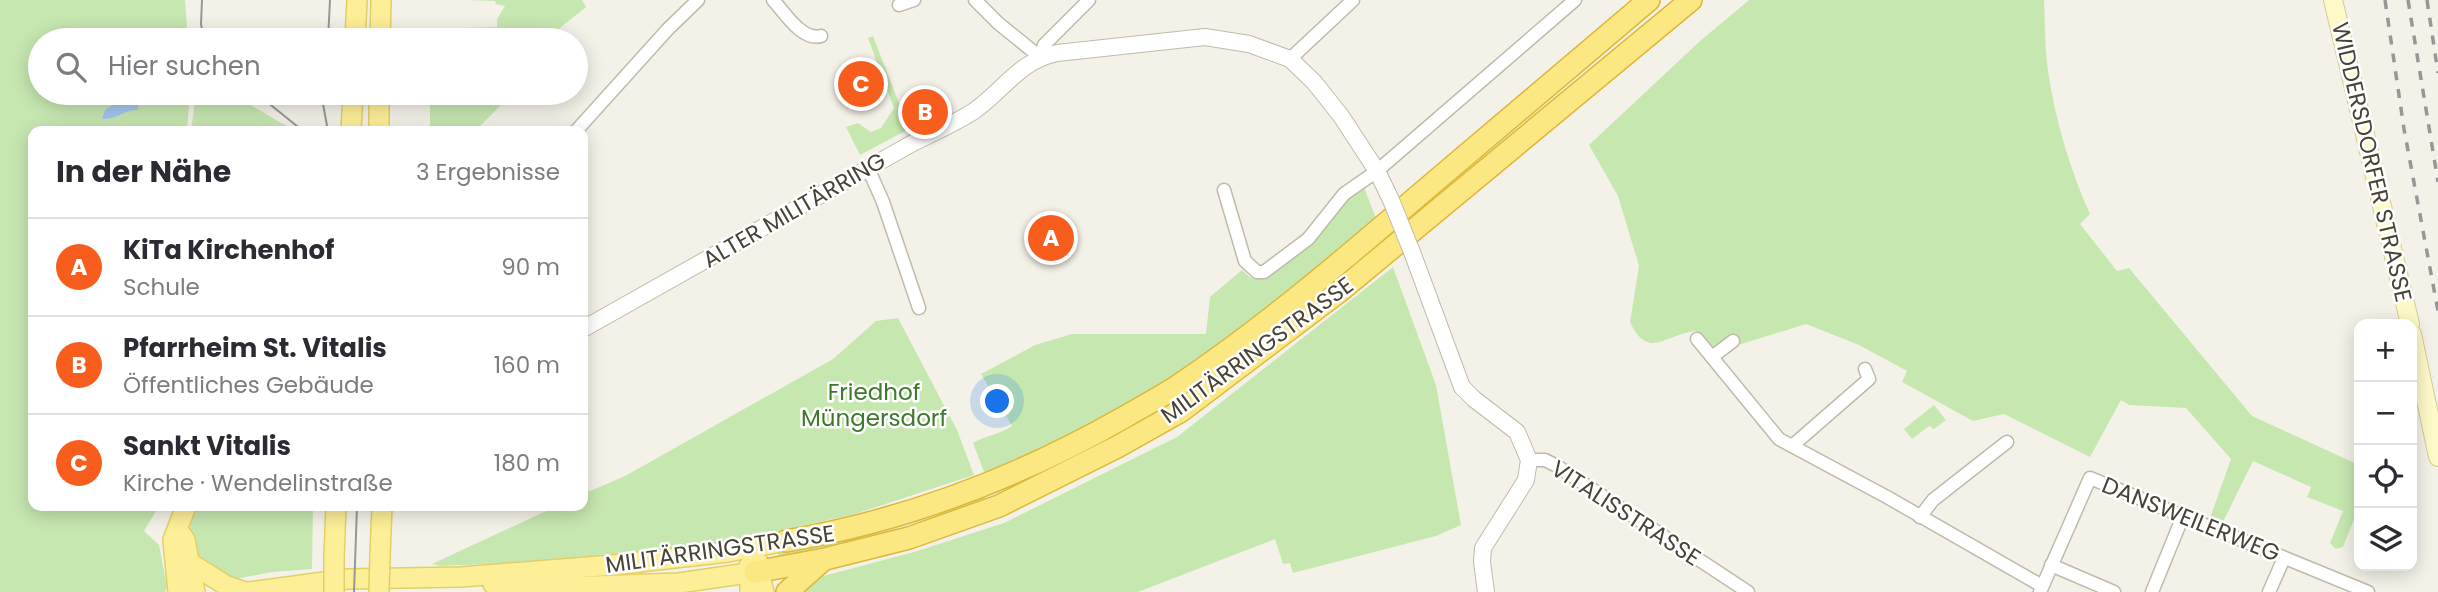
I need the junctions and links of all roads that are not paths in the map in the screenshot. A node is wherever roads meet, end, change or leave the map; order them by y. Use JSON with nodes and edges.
{"nodes":[{"id":1,"x":356,"y":0,"type":"edge"},
{"id":2,"x":381,"y":0,"type":"edge"},
{"id":3,"x":698,"y":0,"type":"edge"},
{"id":4,"x":773,"y":0,"type":"edge"},
{"id":5,"x":914,"y":0,"type":"edge"},
{"id":6,"x":975,"y":0,"type":"edge"},
{"id":7,"x":1089,"y":0,"type":"edge"},
{"id":8,"x":1353,"y":0,"type":"edge"},
{"id":9,"x":1575,"y":0,"type":"edge"},
{"id":10,"x":1649,"y":0,"type":"edge"},
{"id":11,"x":1691,"y":0,"type":"edge"},
{"id":12,"x":2333,"y":0,"type":"edge"},
{"id":13,"x":899,"y":5,"type":"dead end"},
{"id":14,"x":355,"y":28,"type":"edge"},
{"id":15,"x":380,"y":28,"type":"edge"},
{"id":16,"x":821,"y":36,"type":"dead end"},
{"id":17,"x":1040,"y":57,"type":"junction"},
{"id":18,"x":1290,"y":59,"type":"junction"},
{"id":19,"x":352,"y":105,"type":"edge"},
{"id":20,"x":379,"y":105,"type":"edge"},
{"id":21,"x":351,"y":126,"type":"edge"},
{"id":22,"x":379,"y":126,"type":"edge"},
{"id":23,"x":581,"y":126,"type":"edge"},
{"id":24,"x":868,"y":168,"type":"junction"},
{"id":25,"x":1377,"y":171,"type":"junction"},
{"id":26,"x":1224,"y":190,"type":"dead end"},
{"id":27,"x":919,"y":308,"type":"dead end"},
{"id":28,"x":2409,"y":319,"type":"edge"},
{"id":29,"x":588,"y":326,"type":"edge"},
{"id":30,"x":1697,"y":339,"type":"dead end"},
{"id":31,"x":1733,"y":341,"type":"dead end"},
{"id":32,"x":1713,"y":357,"type":"junction"},
{"id":33,"x":2417,"y":357,"type":"edge"},
{"id":34,"x":1865,"y":369,"type":"dead end"},
{"id":35,"x":2007,"y":442,"type":"dead end"},
{"id":36,"x":1792,"y":446,"type":"junction"},
{"id":37,"x":2437,"y":450,"type":"edge"},
{"id":38,"x":1529,"y":460,"type":"junction"},
{"id":39,"x":184,"y":511,"type":"edge"},
{"id":40,"x":334,"y":511,"type":"edge"},
{"id":41,"x":382,"y":511,"type":"edge"},
{"id":42,"x":2183,"y":516,"type":"junction"},
{"id":43,"x":1920,"y":517,"type":"junction"},
{"id":44,"x":178,"y":530,"type":"junction"},
{"id":45,"x":786,"y":541,"type":"junction"},
{"id":46,"x":728,"y":552,"type":"junction"},
{"id":47,"x":2284,"y":558,"type":"junction"},
{"id":48,"x":825,"y":559,"type":"junction"},
{"id":49,"x":190,"y":563,"type":"junction"},
{"id":50,"x":2051,"y":565,"type":"junction"},
{"id":51,"x":461,"y":577,"type":"junction"},
{"id":52,"x":752,"y":582,"type":"edge"},
{"id":53,"x":679,"y":583,"type":"junction"},
{"id":54,"x":2041,"y":589,"type":"edge"},
{"id":55,"x":178,"y":592,"type":"edge"},
{"id":56,"x":195,"y":592,"type":"edge"},
{"id":57,"x":247,"y":592,"type":"edge"},
{"id":58,"x":334,"y":592,"type":"edge"},
{"id":59,"x":379,"y":592,"type":"edge"},
{"id":60,"x":706,"y":592,"type":"edge"},
{"id":61,"x":764,"y":592,"type":"edge"},
{"id":62,"x":787,"y":592,"type":"edge"},
{"id":63,"x":1486,"y":592,"type":"edge"},
{"id":64,"x":1748,"y":592,"type":"edge"},
{"id":65,"x":2114,"y":592,"type":"edge"},
{"id":66,"x":2152,"y":592,"type":"edge"},
{"id":67,"x":2269,"y":592,"type":"edge"},
{"id":68,"x":2368,"y":592,"type":"edge"}],
"edges":[{"from":1,"to":14,"type":"main road"},
{"from":2,"to":15,"type":"main road"},
{"from":3,"to":23,"type":"street"},
{"from":4,"to":16,"type":"street"},
{"from":5,"to":13,"type":"street"},
{"from":6,"to":17,"type":"street"},
{"from":7,"to":17,"type":"street","name":"ALTER MILITÄRRING"},
{"from":8,"to":18,"type":"street"},
{"from":9,"to":25,"type":"street"},
{"from":10,"to":45,"type":"highway","name":"MILITÄRRINGSTRASSE"},
{"from":11,"to":48,"type":"highway","name":"MILITÄRRINGSTRASSE"},
{"from":12,"to":28,"type":"main road","name":"WIDDERSDORFER STRASSE"},
{"from":17,"to":18,"type":"street"},
{"from":17,"to":24,"type":"street","name":"ALTER MILITÄRRING"},
{"from":18,"to":25,"type":"street","name":"VITALISSTRASSE"},
{"from":19,"to":21,"type":"main road"},
{"from":20,"to":22,"type":"main road"},
{"from":24,"to":27,"type":"street"},
{"from":24,"to":29,"type":"street","name":"ALTER MILITÄRRING"},
{"from":25,"to":26,"type":"street"},
{"from":25,"to":38,"type":"street","name":"VITALISSTRASSE","bridge":true},
{"from":30,"to":32,"type":"street"},
{"from":31,"to":32,"type":"street"},
{"from":32,"to":36,"type":"street"},
{"from":33,"to":37,"type":"main road","name":"WIDDERSDORFER STRASSE"},
{"from":34,"to":36,"type":"street"},
{"from":35,"to":43,"type":"street"},
{"from":36,"to":43,"type":"street"},
{"from":38,"to":63,"type":"street"},
{"from":38,"to":64,"type":"street","name":"VITALISSTRASSE"},
{"from":39,"to":44,"type":"main road"},
{"from":40,"to":58,"type":"main road","bridge":true},
{"from":41,"to":59,"type":"main road","bridge":true},
{"from":42,"to":47,"type":"street","name":"DANSWEILERWEG"},
{"from":42,"to":50,"type":"street","name":"DANSWEILERWEG"},
{"from":42,"to":66,"type":"street"},
{"from":43,"to":54,"type":"street"},
{"from":44,"to":49,"type":"main road"},
{"from":44,"to":55,"type":"main road"},
{"from":45,"to":46,"type":"main road","name":"MILITÄRRINGSTRASSE"},
{"from":45,"to":52,"type":"main road"},
{"from":46,"to":51,"type":"main road","name":"MILITÄRRINGSTRASSE"},
{"from":46,"to":52,"type":"main road"},
{"from":47,"to":67,"type":"street"},
{"from":47,"to":68,"type":"street","name":"DANSWEILERWEG"},
{"from":48,"to":52,"type":"highway","name":"MILITÄRRINGSTRASSE"},
{"from":48,"to":62,"type":"highway"},
{"from":49,"to":56,"type":"main road"},
{"from":49,"to":57,"type":"main road"},
{"from":50,"to":54,"type":"street","name":"DANSWEILERWEG"},
{"from":50,"to":65,"type":"street"},
{"from":51,"to":53,"type":"main road","name":"MILITÄRRINGSTRASSE"},
{"from":51,"to":57,"type":"main road","name":"MILITÄRRINGSTRASSE"},
{"from":52,"to":53,"type":"main road","name":"MILITÄRRINGSTRASSE"},
{"from":52,"to":61,"type":"main road"},
{"from":53,"to":60,"type":"main road"}]}
